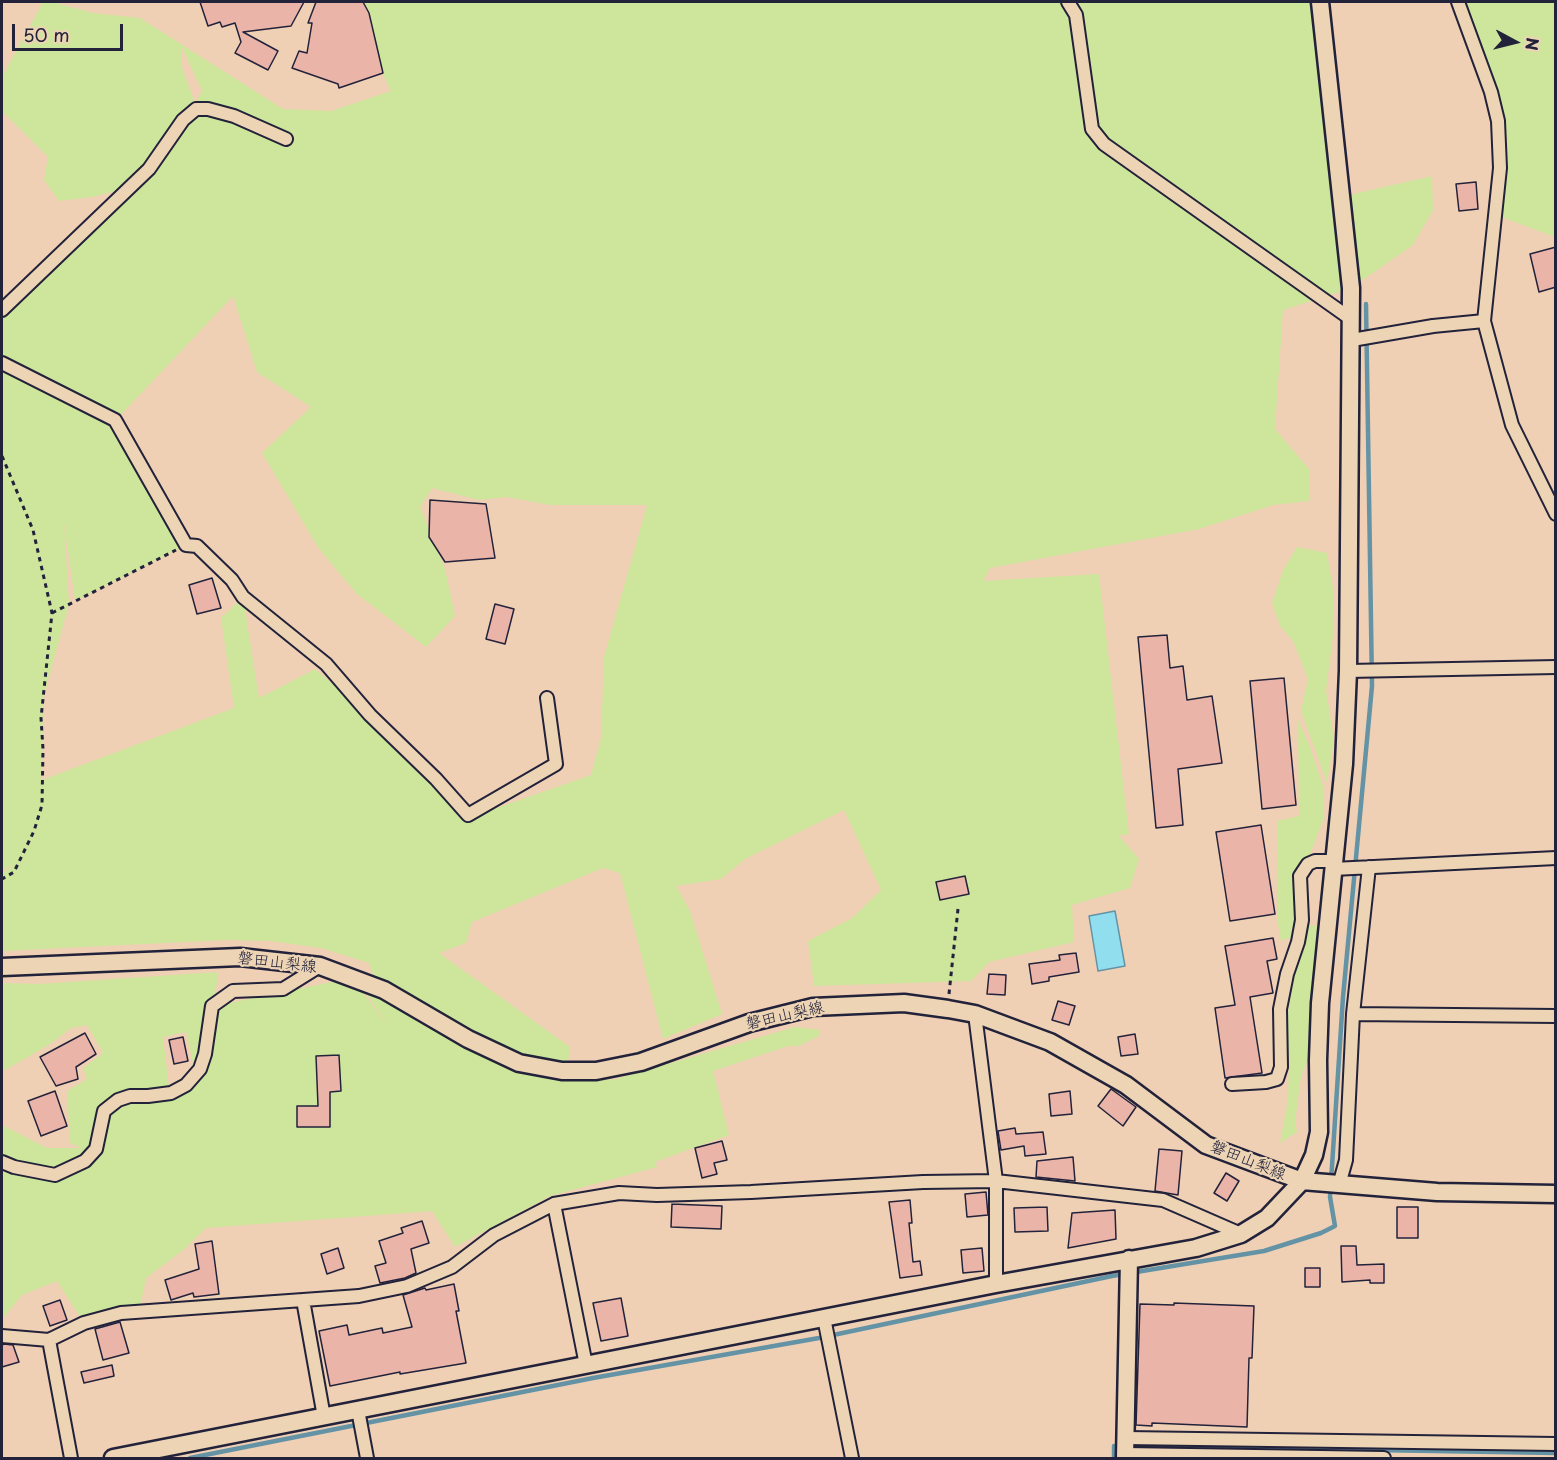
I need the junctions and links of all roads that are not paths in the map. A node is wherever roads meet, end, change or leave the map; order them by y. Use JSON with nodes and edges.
{"nodes":[{"id":1,"x":1068,"y":2,"type":"edge"},
{"id":2,"x":1320,"y":2,"type":"edge"},
{"id":3,"x":1458,"y":2,"type":"edge"},
{"id":4,"x":286,"y":139,"type":"dead end"},
{"id":5,"x":2,"y":310,"type":"edge"},
{"id":6,"x":1351,"y":319,"type":"junction"},
{"id":7,"x":1485,"y":321,"type":"junction"},
{"id":8,"x":1352,"y":340,"type":"junction"},
{"id":9,"x":2,"y":363,"type":"edge"},
{"id":10,"x":1556,"y":514,"type":"edge"},
{"id":11,"x":1556,"y":667,"type":"edge"},
{"id":12,"x":1348,"y":671,"type":"junction"},
{"id":13,"x":547,"y":698,"type":"dead end"},
{"id":14,"x":1556,"y":858,"type":"edge"},
{"id":15,"x":1333,"y":865,"type":"junction"},
{"id":16,"x":1369,"y":867,"type":"junction"},
{"id":17,"x":320,"y":966,"type":"junction"},
{"id":18,"x":2,"y":967,"type":"edge"},
{"id":19,"x":975,"y":1014,"type":"junction"},
{"id":20,"x":1353,"y":1014,"type":"junction"},
{"id":21,"x":1556,"y":1016,"type":"edge"},
{"id":22,"x":1232,"y":1084,"type":"dead end"},
{"id":23,"x":2,"y":1162,"type":"edge"},
{"id":24,"x":996,"y":1181,"type":"junction"},
{"id":25,"x":1302,"y":1181,"type":"junction"},
{"id":26,"x":1339,"y":1185,"type":"junction"},
{"id":27,"x":1556,"y":1194,"type":"edge"},
{"id":28,"x":554,"y":1204,"type":"junction"},
{"id":29,"x":1241,"y":1234,"type":"junction"},
{"id":30,"x":1129,"y":1259,"type":"junction"},
{"id":31,"x":996,"y":1284,"type":"junction"},
{"id":32,"x":303,"y":1300,"type":"junction"},
{"id":33,"x":824,"y":1318,"type":"junction"},
{"id":34,"x":2,"y":1336,"type":"edge"},
{"id":35,"x":49,"y":1340,"type":"junction"},
{"id":36,"x":586,"y":1365,"type":"junction"},
{"id":37,"x":358,"y":1410,"type":"junction"},
{"id":38,"x":324,"y":1417,"type":"junction"},
{"id":39,"x":1390,"y":1442,"type":"junction"},
{"id":40,"x":1556,"y":1444,"type":"edge"},
{"id":41,"x":1126,"y":1450,"type":"edge"},
{"id":42,"x":71,"y":1458,"type":"edge"},
{"id":43,"x":122,"y":1458,"type":"edge"},
{"id":44,"x":368,"y":1458,"type":"edge"},
{"id":45,"x":852,"y":1458,"type":"edge"},
{"id":46,"x":1384,"y":1458,"type":"edge"},
{"id":47,"x":1390,"y":1458,"type":"edge"}],
"edges":[{"from":1,"to":6,"type":"street"},
{"from":2,"to":6,"type":"street"},
{"from":3,"to":7,"type":"street"},
{"from":4,"to":5,"type":"street"},
{"from":6,"to":8,"type":"street"},
{"from":7,"to":8,"type":"street"},
{"from":7,"to":10,"type":"street"},
{"from":8,"to":12,"type":"street"},
{"from":9,"to":13,"type":"street"},
{"from":11,"to":12,"type":"street"},
{"from":12,"to":15,"type":"street"},
{"from":14,"to":16,"type":"street"},
{"from":15,"to":16,"type":"street"},
{"from":15,"to":22,"type":"street"},
{"from":15,"to":25,"type":"street"},
{"from":16,"to":20,"type":"street"},
{"from":17,"to":18,"type":"street","name":"磐田山梨線"},
{"from":17,"to":19,"type":"street","name":"磐田山梨線"},
{"from":17,"to":23,"type":"street"},
{"from":19,"to":24,"type":"street"},
{"from":19,"to":25,"type":"street","name":"磐田山梨線"},
{"from":20,"to":21,"type":"street"},
{"from":20,"to":26,"type":"street"},
{"from":24,"to":28,"type":"street"},
{"from":24,"to":29,"type":"street"},
{"from":24,"to":31,"type":"street"},
{"from":25,"to":26,"type":"street","name":"磐田山梨線"},
{"from":25,"to":29,"type":"street"},
{"from":26,"to":27,"type":"street","name":"磐田山梨線"},
{"from":28,"to":32,"type":"street"},
{"from":28,"to":36,"type":"street"},
{"from":29,"to":30,"type":"street"},
{"from":30,"to":31,"type":"street"},
{"from":30,"to":41,"type":"street"},
{"from":31,"to":33,"type":"street"},
{"from":32,"to":35,"type":"street"},
{"from":32,"to":38,"type":"street"},
{"from":33,"to":36,"type":"street"},
{"from":33,"to":45,"type":"street"},
{"from":34,"to":35,"type":"street"},
{"from":35,"to":42,"type":"street"},
{"from":36,"to":37,"type":"street"},
{"from":37,"to":38,"type":"street"},
{"from":37,"to":44,"type":"street"},
{"from":38,"to":43,"type":"street"},
{"from":39,"to":40,"type":"street"},
{"from":39,"to":41,"type":"street"},
{"from":39,"to":47,"type":"street"},
{"from":41,"to":46,"type":"street"}]}
